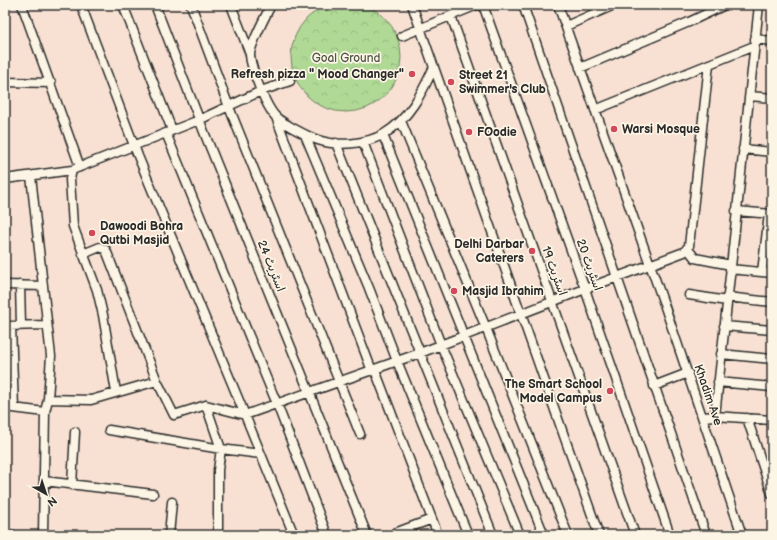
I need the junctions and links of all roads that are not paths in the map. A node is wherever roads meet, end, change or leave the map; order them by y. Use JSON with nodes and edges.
{"nodes":[{"id":1,"x":22,"y":5,"type":"edge"},
{"id":2,"x":82,"y":5,"type":"edge"},
{"id":3,"x":123,"y":5,"type":"edge"},
{"id":4,"x":155,"y":5,"type":"edge"},
{"id":5,"x":191,"y":5,"type":"edge"},
{"id":6,"x":231,"y":5,"type":"edge"},
{"id":7,"x":271,"y":5,"type":"edge"},
{"id":8,"x":412,"y":5,"type":"edge"},
{"id":9,"x":452,"y":5,"type":"edge"},
{"id":10,"x":477,"y":5,"type":"edge"},
{"id":11,"x":483,"y":5,"type":"edge"},
{"id":12,"x":523,"y":5,"type":"edge"},
{"id":13,"x":558,"y":5,"type":"edge"},
{"id":14,"x":614,"y":5,"type":"edge"},
{"id":15,"x":725,"y":5,"type":"edge"},
{"id":16,"x":759,"y":5,"type":"edge"},
{"id":17,"x":453,"y":15,"type":"junction"},
{"id":18,"x":566,"y":26,"type":"junction"},
{"id":19,"x":421,"y":28,"type":"junction"},
{"id":20,"x":402,"y":36,"type":"dead end"},
{"id":21,"x":772,"y":40,"type":"edge"},
{"id":22,"x":754,"y":43,"type":"junction"},
{"id":23,"x":250,"y":54,"type":"junction"},
{"id":24,"x":709,"y":64,"type":"junction"},
{"id":25,"x":434,"y":67,"type":"junction"},
{"id":26,"x":580,"y":68,"type":"junction"},
{"id":27,"x":290,"y":81,"type":"dead end"},
{"id":28,"x":5,"y":82,"type":"edge"},
{"id":29,"x":51,"y":83,"type":"junction"},
{"id":30,"x":261,"y":91,"type":"junction"},
{"id":31,"x":750,"y":96,"type":"junction"},
{"id":32,"x":772,"y":98,"type":"edge"},
{"id":33,"x":229,"y":107,"type":"junction"},
{"id":34,"x":595,"y":110,"type":"junction"},
{"id":35,"x":276,"y":117,"type":"junction"},
{"id":36,"x":199,"y":120,"type":"junction"},
{"id":37,"x":402,"y":121,"type":"junction"},
{"id":38,"x":169,"y":132,"type":"junction"},
{"id":39,"x":383,"y":134,"type":"junction"},
{"id":40,"x":305,"y":135,"type":"junction"},
{"id":41,"x":363,"y":142,"type":"junction"},
{"id":42,"x":336,"y":143,"type":"junction"},
{"id":43,"x":134,"y":146,"type":"junction"},
{"id":44,"x":743,"y":149,"type":"junction"},
{"id":45,"x":772,"y":152,"type":"edge"},
{"id":46,"x":80,"y":167,"type":"junction"},
{"id":47,"x":72,"y":170,"type":"junction"},
{"id":48,"x":31,"y":176,"type":"junction"},
{"id":49,"x":5,"y":179,"type":"edge"},
{"id":50,"x":736,"y":211,"type":"junction"},
{"id":51,"x":770,"y":214,"type":"edge"},
{"id":52,"x":687,"y":248,"type":"junction"},
{"id":53,"x":83,"y":254,"type":"junction"},
{"id":54,"x":650,"y":264,"type":"junction"},
{"id":55,"x":730,"y":267,"type":"junction"},
{"id":56,"x":762,"y":272,"type":"junction"},
{"id":57,"x":772,"y":273,"type":"edge"},
{"id":58,"x":617,"y":277,"type":"junction"},
{"id":59,"x":5,"y":285,"type":"edge"},
{"id":60,"x":20,"y":286,"type":"junction"},
{"id":61,"x":43,"y":286,"type":"junction"},
{"id":62,"x":585,"y":289,"type":"junction"},
{"id":63,"x":689,"y":295,"type":"dead end"},
{"id":64,"x":727,"y":299,"type":"junction"},
{"id":65,"x":552,"y":302,"type":"junction"},
{"id":66,"x":772,"y":302,"type":"edge"},
{"id":67,"x":522,"y":315,"type":"junction"},
{"id":68,"x":48,"y":325,"type":"junction"},
{"id":69,"x":8,"y":326,"type":"edge"},
{"id":70,"x":21,"y":326,"type":"junction"},
{"id":71,"x":724,"y":326,"type":"junction"},
{"id":72,"x":486,"y":328,"type":"junction"},
{"id":73,"x":772,"y":330,"type":"edge"},
{"id":74,"x":464,"y":337,"type":"junction"},
{"id":75,"x":441,"y":345,"type":"junction"},
{"id":76,"x":420,"y":353,"type":"junction"},
{"id":77,"x":721,"y":354,"type":"junction"},
{"id":78,"x":772,"y":359,"type":"edge"},
{"id":79,"x":397,"y":361,"type":"junction"},
{"id":80,"x":373,"y":370,"type":"junction"},
{"id":81,"x":688,"y":373,"type":"junction"},
{"id":82,"x":157,"y":381,"type":"junction"},
{"id":83,"x":340,"y":382,"type":"junction"},
{"id":84,"x":718,"y":382,"type":"junction"},
{"id":85,"x":654,"y":386,"type":"junction"},
{"id":86,"x":772,"y":387,"type":"edge"},
{"id":87,"x":116,"y":392,"type":"junction"},
{"id":88,"x":310,"y":392,"type":"junction"},
{"id":89,"x":48,"y":399,"type":"junction"},
{"id":90,"x":277,"y":404,"type":"junction"},
{"id":91,"x":206,"y":405,"type":"junction"},
{"id":92,"x":5,"y":407,"type":"edge"},
{"id":93,"x":14,"y":408,"type":"junction"},
{"id":94,"x":45,"y":412,"type":"junction"},
{"id":95,"x":246,"y":415,"type":"junction"},
{"id":96,"x":714,"y":416,"type":"junction"},
{"id":97,"x":703,"y":417,"type":"junction"},
{"id":98,"x":747,"y":418,"type":"junction"},
{"id":99,"x":772,"y":420,"type":"edge"},
{"id":100,"x":109,"y":430,"type":"dead end"},
{"id":101,"x":75,"y":432,"type":"dead end"},
{"id":102,"x":360,"y":434,"type":"dead end"},
{"id":103,"x":221,"y":449,"type":"junction"},
{"id":104,"x":261,"y":454,"type":"junction"},
{"id":105,"x":44,"y":481,"type":"junction"},
{"id":106,"x":72,"y":485,"type":"junction"},
{"id":107,"x":153,"y":494,"type":"dead end"},
{"id":108,"x":772,"y":494,"type":"edge"},
{"id":109,"x":172,"y":502,"type":"dead end"},
{"id":110,"x":432,"y":519,"type":"junction"},
{"id":111,"x":395,"y":533,"type":"dead end"},
{"id":112,"x":5,"y":534,"type":"edge"},
{"id":113,"x":13,"y":535,"type":"edge"},
{"id":114,"x":43,"y":535,"type":"edge"},
{"id":115,"x":169,"y":535,"type":"edge"},
{"id":116,"x":218,"y":535,"type":"edge"},
{"id":117,"x":294,"y":535,"type":"edge"},
{"id":118,"x":327,"y":535,"type":"edge"},
{"id":119,"x":367,"y":535,"type":"edge"},
{"id":120,"x":438,"y":535,"type":"edge"},
{"id":121,"x":468,"y":535,"type":"edge"},
{"id":122,"x":493,"y":535,"type":"edge"},
{"id":123,"x":520,"y":535,"type":"edge"},
{"id":124,"x":544,"y":535,"type":"edge"},
{"id":125,"x":568,"y":535,"type":"edge"},
{"id":126,"x":599,"y":535,"type":"edge"},
{"id":127,"x":635,"y":535,"type":"edge"},
{"id":128,"x":670,"y":535,"type":"edge"},
{"id":129,"x":706,"y":535,"type":"edge"},
{"id":130,"x":742,"y":535,"type":"edge"}],
"edges":[{"from":1,"to":29,"type":"street"},
{"from":2,"to":43,"type":"street"},
{"from":3,"to":38,"type":"street"},
{"from":4,"to":36,"type":"street","name":"اسٹریٹ 24"},
{"from":5,"to":33,"type":"street"},
{"from":6,"to":23,"type":"street"},
{"from":7,"to":23,"type":"street"},
{"from":8,"to":19,"type":"street"},
{"from":9,"to":17,"type":"street","name":"اسٹریٹ 19"},
{"from":10,"to":17,"type":"street"},
{"from":11,"to":62,"type":"street","name":"اسٹریٹ 20"},
{"from":12,"to":58,"type":"street"},
{"from":13,"to":18,"type":"street","name":"Khadim Ave"},
{"from":14,"to":18,"type":"street"},
{"from":15,"to":26,"type":"street"},
{"from":16,"to":22,"type":"street"},
{"from":17,"to":19,"type":"street"},
{"from":17,"to":65,"type":"street","name":"اسٹریٹ 19"},
{"from":18,"to":26,"type":"street","name":"Khadim Ave"},
{"from":19,"to":20,"type":"street"},
{"from":19,"to":25,"type":"street"},
{"from":21,"to":22,"type":"street"},
{"from":22,"to":24,"type":"street"},
{"from":22,"to":31,"type":"street"},
{"from":23,"to":30,"type":"street"},
{"from":24,"to":34,"type":"street"},
{"from":24,"to":52,"type":"street"},
{"from":25,"to":37,"type":"street"},
{"from":25,"to":67,"type":"street"},
{"from":26,"to":34,"type":"street","name":"Khadim Ave"},
{"from":27,"to":30,"type":"street"},
{"from":28,"to":29,"type":"street"},
{"from":29,"to":46,"type":"street"},
{"from":30,"to":33,"type":"street"},
{"from":30,"to":35,"type":"street"},
{"from":31,"to":32,"type":"street"},
{"from":31,"to":44,"type":"street"},
{"from":33,"to":36,"type":"street"},
{"from":33,"to":83,"type":"street"},
{"from":34,"to":54,"type":"street","name":"Khadim Ave"},
{"from":35,"to":40,"type":"street"},
{"from":35,"to":80,"type":"street"},
{"from":36,"to":38,"type":"street"},
{"from":36,"to":88,"type":"street","name":"اسٹریٹ 24"},
{"from":37,"to":39,"type":"street"},
{"from":37,"to":72,"type":"street"},
{"from":38,"to":43,"type":"street"},
{"from":38,"to":90,"type":"street"},
{"from":39,"to":41,"type":"street"},
{"from":39,"to":74,"type":"street"},
{"from":40,"to":42,"type":"street"},
{"from":40,"to":79,"type":"street"},
{"from":41,"to":42,"type":"street"},
{"from":41,"to":75,"type":"street"},
{"from":42,"to":76,"type":"street"},
{"from":43,"to":46,"type":"street"},
{"from":43,"to":95,"type":"street"},
{"from":44,"to":45,"type":"street"},
{"from":44,"to":50,"type":"street"},
{"from":46,"to":47,"type":"street"},
{"from":47,"to":48,"type":"street"},
{"from":47,"to":53,"type":"street"},
{"from":48,"to":49,"type":"street"},
{"from":48,"to":61,"type":"street"},
{"from":50,"to":51,"type":"street"},
{"from":50,"to":55,"type":"street"},
{"from":51,"to":56,"type":"street"},
{"from":52,"to":54,"type":"street"},
{"from":52,"to":55,"type":"street"},
{"from":53,"to":82,"type":"street"},
{"from":53,"to":87,"type":"street"},
{"from":54,"to":58,"type":"street"},
{"from":54,"to":81,"type":"street","name":"Khadim Ave"},
{"from":55,"to":56,"type":"street"},
{"from":55,"to":64,"type":"street"},
{"from":56,"to":57,"type":"street"},
{"from":58,"to":62,"type":"street"},
{"from":58,"to":85,"type":"street"},
{"from":59,"to":60,"type":"street"},
{"from":60,"to":61,"type":"street"},
{"from":60,"to":70,"type":"street"},
{"from":61,"to":68,"type":"street"},
{"from":62,"to":65,"type":"street"},
{"from":62,"to":128,"type":"street","name":"اسٹریٹ 20"},
{"from":63,"to":64,"type":"street"},
{"from":64,"to":66,"type":"street"},
{"from":64,"to":71,"type":"street"},
{"from":65,"to":67,"type":"street"},
{"from":65,"to":127,"type":"street","name":"اسٹریٹ 19"},
{"from":67,"to":72,"type":"street"},
{"from":67,"to":126,"type":"street"},
{"from":68,"to":70,"type":"street"},
{"from":68,"to":89,"type":"street"},
{"from":69,"to":70,"type":"street"},
{"from":69,"to":93,"type":"street"},
{"from":71,"to":73,"type":"street"},
{"from":71,"to":77,"type":"street"},
{"from":72,"to":74,"type":"street"},
{"from":72,"to":125,"type":"street"},
{"from":74,"to":75,"type":"street"},
{"from":74,"to":124,"type":"street"},
{"from":75,"to":76,"type":"street"},
{"from":75,"to":123,"type":"street"},
{"from":76,"to":79,"type":"street"},
{"from":76,"to":122,"type":"street"},
{"from":77,"to":78,"type":"street"},
{"from":77,"to":84,"type":"street"},
{"from":79,"to":80,"type":"street"},
{"from":79,"to":121,"type":"street"},
{"from":80,"to":83,"type":"street"},
{"from":80,"to":110,"type":"street"},
{"from":81,"to":85,"type":"street"},
{"from":81,"to":97,"type":"street","name":"Khadim Ave"},
{"from":82,"to":87,"type":"street"},
{"from":82,"to":91,"type":"street"},
{"from":83,"to":88,"type":"street"},
{"from":83,"to":102,"type":"street"},
{"from":84,"to":86,"type":"street"},
{"from":84,"to":96,"type":"street"},
{"from":85,"to":129,"type":"street"},
{"from":87,"to":89,"type":"street"},
{"from":88,"to":90,"type":"street"},
{"from":88,"to":119,"type":"street","name":"اسٹریٹ 24"},
{"from":89,"to":94,"type":"street"},
{"from":90,"to":95,"type":"street"},
{"from":90,"to":118,"type":"street"},
{"from":91,"to":95,"type":"street"},
{"from":91,"to":103,"type":"street"},
{"from":92,"to":93,"type":"street"},
{"from":93,"to":94,"type":"street"},
{"from":94,"to":105,"type":"street"},
{"from":95,"to":104,"type":"street"},
{"from":96,"to":97,"type":"street"},
{"from":96,"to":98,"type":"street"},
{"from":97,"to":130,"type":"street","name":"Khadim Ave"},
{"from":98,"to":99,"type":"street"},
{"from":98,"to":108,"type":"street"},
{"from":100,"to":103,"type":"street"},
{"from":101,"to":106,"type":"street"},
{"from":103,"to":104,"type":"street"},
{"from":103,"to":116,"type":"street"},
{"from":104,"to":117,"type":"street"},
{"from":105,"to":106,"type":"street"},
{"from":105,"to":114,"type":"street"},
{"from":106,"to":107,"type":"street"},
{"from":109,"to":115,"type":"street"},
{"from":110,"to":111,"type":"street"},
{"from":110,"to":120,"type":"street"},
{"from":112,"to":113,"type":"street"}]}
